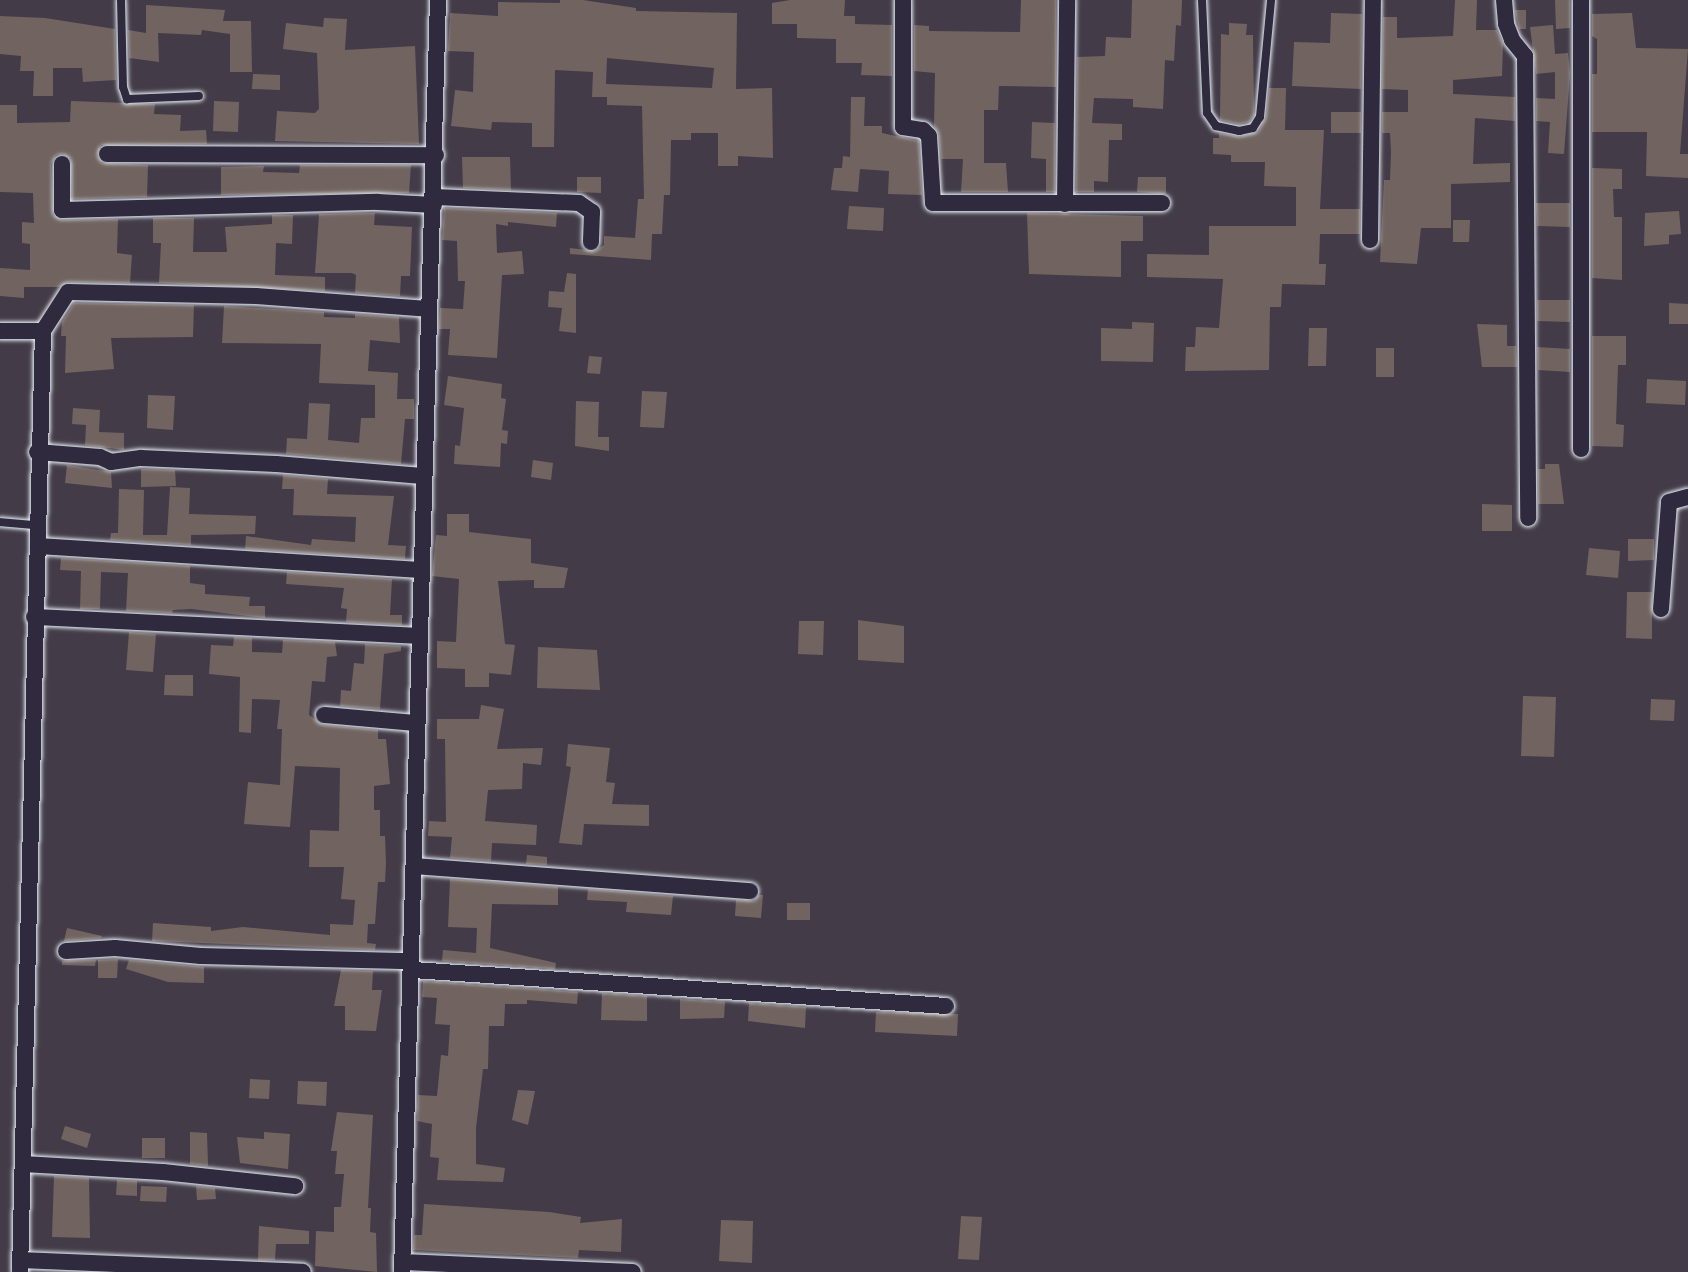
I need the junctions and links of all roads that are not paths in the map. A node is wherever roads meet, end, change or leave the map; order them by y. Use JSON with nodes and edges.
{"nodes":[{"id":1,"x":122,"y":0,"type":"edge"},
{"id":2,"x":438,"y":0,"type":"edge"},
{"id":3,"x":903,"y":0,"type":"edge"},
{"id":4,"x":1067,"y":0,"type":"edge"},
{"id":5,"x":1202,"y":0,"type":"edge"},
{"id":6,"x":1271,"y":0,"type":"edge"},
{"id":7,"x":1373,"y":0,"type":"edge"},
{"id":8,"x":1503,"y":0,"type":"edge"},
{"id":9,"x":1581,"y":0,"type":"edge"},
{"id":10,"x":199,"y":96,"type":"dead end"},
{"id":11,"x":107,"y":154,"type":"dead end"},
{"id":12,"x":436,"y":155,"type":"junction"},
{"id":13,"x":62,"y":164,"type":"dead end"},
{"id":14,"x":434,"y":201,"type":"junction"},
{"id":15,"x":1162,"y":202,"type":"dead end"},
{"id":16,"x":1065,"y":204,"type":"junction"},
{"id":17,"x":1370,"y":240,"type":"dead end"},
{"id":18,"x":591,"y":242,"type":"dead end"},
{"id":19,"x":428,"y":309,"type":"junction"},
{"id":20,"x":0,"y":332,"type":"edge"},
{"id":21,"x":43,"y":332,"type":"junction"},
{"id":22,"x":1581,"y":449,"type":"dead end"},
{"id":23,"x":37,"y":452,"type":"junction"},
{"id":24,"x":423,"y":476,"type":"junction"},
{"id":25,"x":1688,"y":497,"type":"edge"},
{"id":26,"x":1528,"y":518,"type":"dead end"},
{"id":27,"x":0,"y":522,"type":"edge"},
{"id":28,"x":38,"y":525,"type":"junction"},
{"id":29,"x":38,"y":546,"type":"junction"},
{"id":30,"x":420,"y":570,"type":"junction"},
{"id":31,"x":1661,"y":609,"type":"dead end"},
{"id":32,"x":34,"y":617,"type":"junction"},
{"id":33,"x":418,"y":636,"type":"junction"},
{"id":34,"x":324,"y":715,"type":"dead end"},
{"id":35,"x":416,"y":723,"type":"junction"},
{"id":36,"x":415,"y":866,"type":"junction"},
{"id":37,"x":750,"y":891,"type":"dead end"},
{"id":38,"x":66,"y":951,"type":"dead end"},
{"id":39,"x":412,"y":966,"type":"junction"},
{"id":40,"x":946,"y":1006,"type":"dead end"},
{"id":41,"x":22,"y":1164,"type":"junction"},
{"id":42,"x":295,"y":1186,"type":"dead end"},
{"id":43,"x":20,"y":1266,"type":"edge"},
{"id":44,"x":402,"y":1267,"type":"edge"},
{"id":45,"x":303,"y":1272,"type":"edge"},
{"id":46,"x":633,"y":1272,"type":"edge"}],
"edges":[{"from":1,"to":10,"type":"lane"},
{"from":2,"to":12,"type":"street"},
{"from":3,"to":16,"type":"street"},
{"from":4,"to":16,"type":"street"},
{"from":5,"to":6,"type":"lane"},
{"from":7,"to":17,"type":"street"},
{"from":8,"to":26,"type":"street"},
{"from":9,"to":22,"type":"street"},
{"from":11,"to":12,"type":"street"},
{"from":12,"to":14,"type":"street"},
{"from":13,"to":14,"type":"street"},
{"from":14,"to":18,"type":"street"},
{"from":14,"to":19,"type":"street"},
{"from":15,"to":16,"type":"street"},
{"from":19,"to":21,"type":"street"},
{"from":19,"to":24,"type":"street"},
{"from":20,"to":21,"type":"street"},
{"from":21,"to":23,"type":"street"},
{"from":23,"to":24,"type":"street"},
{"from":23,"to":28,"type":"street"},
{"from":24,"to":30,"type":"street"},
{"from":25,"to":31,"type":"street"},
{"from":27,"to":28,"type":"lane"},
{"from":28,"to":29,"type":"street"},
{"from":29,"to":30,"type":"street"},
{"from":29,"to":32,"type":"street"},
{"from":30,"to":33,"type":"street"},
{"from":32,"to":33,"type":"street"},
{"from":32,"to":41,"type":"street"},
{"from":33,"to":35,"type":"street"},
{"from":34,"to":35,"type":"street"},
{"from":35,"to":36,"type":"street"},
{"from":36,"to":37,"type":"street"},
{"from":36,"to":39,"type":"street"},
{"from":38,"to":39,"type":"street"},
{"from":39,"to":40,"type":"street"},
{"from":39,"to":44,"type":"street"},
{"from":41,"to":42,"type":"street"},
{"from":41,"to":43,"type":"street"},
{"from":43,"to":45,"type":"street"},
{"from":44,"to":46,"type":"street"}]}
